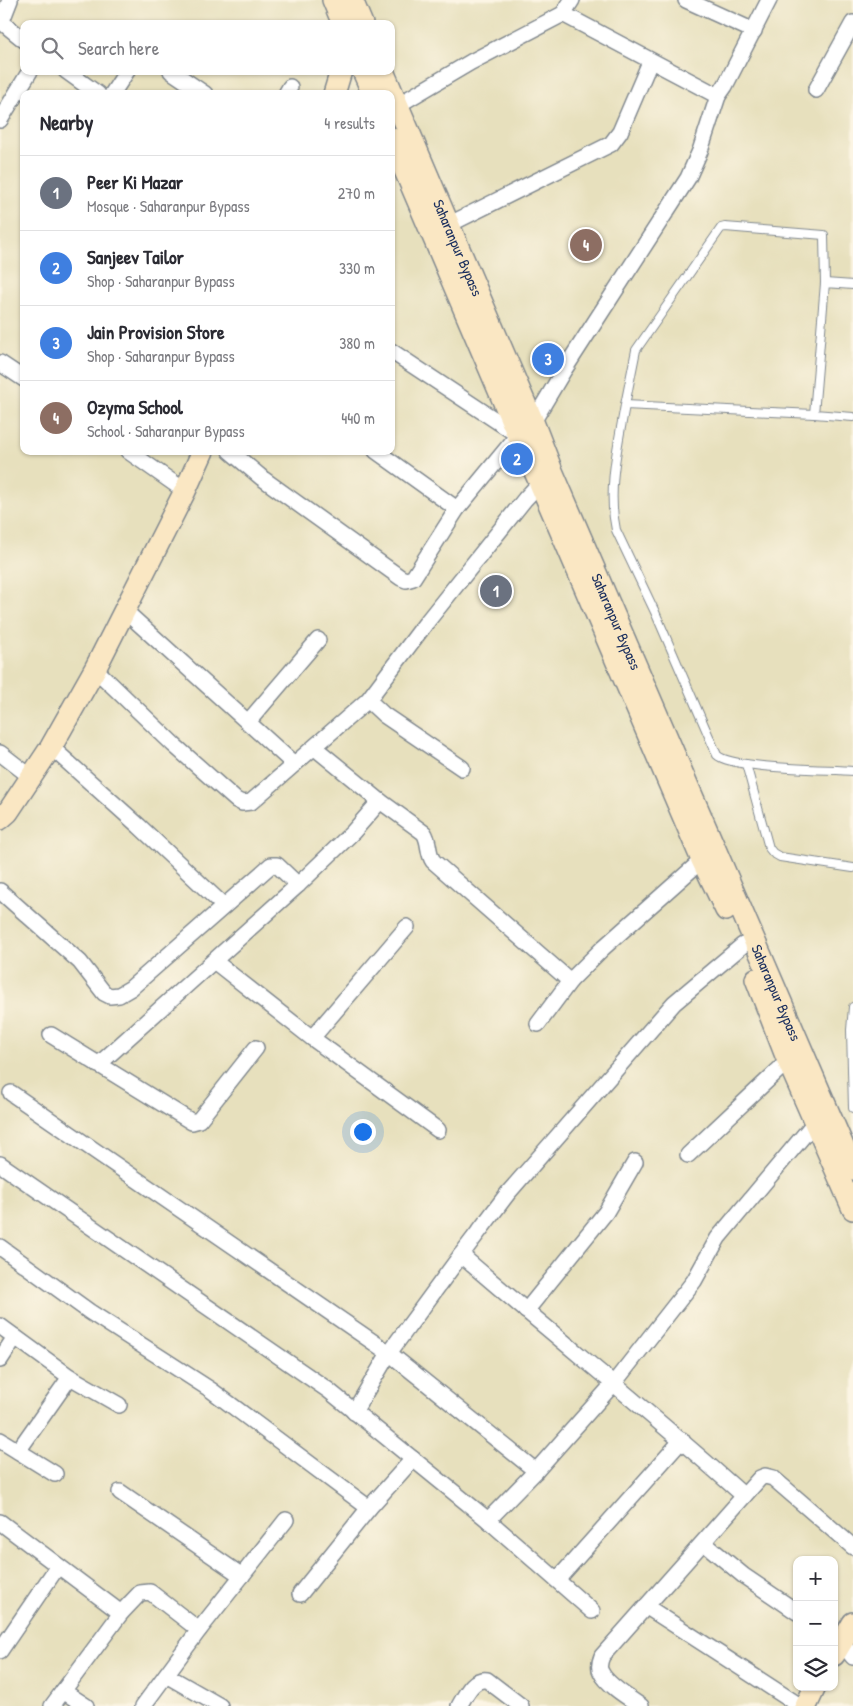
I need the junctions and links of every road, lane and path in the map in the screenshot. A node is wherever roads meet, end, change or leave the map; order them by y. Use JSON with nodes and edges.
{"nodes":[{"id":1,"x":10,"y":0,"type":"edge"},
{"id":2,"x":333,"y":0,"type":"edge"},
{"id":3,"x":352,"y":0,"type":"edge"},
{"id":4,"x":572,"y":0,"type":"edge"},
{"id":5,"x":686,"y":0,"type":"edge"},
{"id":6,"x":769,"y":0,"type":"edge"},
{"id":7,"x":563,"y":14,"type":"junction"},
{"id":8,"x":341,"y":20,"type":"edge"},
{"id":9,"x":360,"y":20,"type":"edge"},
{"id":10,"x":853,"y":23,"type":"edge"},
{"id":11,"x":754,"y":31,"type":"junction"},
{"id":12,"x":20,"y":37,"type":"edge"},
{"id":13,"x":650,"y":62,"type":"junction"},
{"id":14,"x":28,"y":75,"type":"edge"},
{"id":15,"x":72,"y":75,"type":"edge"},
{"id":16,"x":124,"y":75,"type":"edge"},
{"id":17,"x":176,"y":75,"type":"edge"},
{"id":18,"x":340,"y":75,"type":"edge"},
{"id":19,"x":365,"y":75,"type":"edge"},
{"id":20,"x":385,"y":75,"type":"edge"},
{"id":21,"x":92,"y":90,"type":"edge"},
{"id":22,"x":115,"y":90,"type":"edge"},
{"id":23,"x":199,"y":90,"type":"edge"},
{"id":24,"x":335,"y":90,"type":"edge"},
{"id":25,"x":371,"y":90,"type":"edge"},
{"id":26,"x":391,"y":90,"type":"edge"},
{"id":27,"x":816,"y":90,"type":"dead end"},
{"id":28,"x":718,"y":96,"type":"junction"},
{"id":29,"x":395,"y":98,"type":"edge"},
{"id":30,"x":398,"y":105,"type":"junction"},
{"id":31,"x":0,"y":120,"type":"edge"},
{"id":32,"x":395,"y":147,"type":"edge"},
{"id":33,"x":448,"y":225,"type":"junction"},
{"id":34,"x":825,"y":284,"type":"junction"},
{"id":35,"x":853,"y":285,"type":"edge"},
{"id":36,"x":395,"y":353,"type":"edge"},
{"id":37,"x":0,"y":363,"type":"edge"},
{"id":38,"x":20,"y":376,"type":"edge"},
{"id":39,"x":624,"y":405,"type":"junction"},
{"id":40,"x":814,"y":414,"type":"junction"},
{"id":41,"x":853,"y":416,"type":"edge"},
{"id":42,"x":525,"y":429,"type":"junction"},
{"id":43,"x":134,"y":455,"type":"edge"},
{"id":44,"x":201,"y":455,"type":"edge"},
{"id":45,"x":235,"y":455,"type":"edge"},
{"id":46,"x":382,"y":455,"type":"edge"},
{"id":47,"x":540,"y":483,"type":"junction"},
{"id":48,"x":185,"y":491,"type":"junction"},
{"id":49,"x":458,"y":509,"type":"junction"},
{"id":50,"x":124,"y":611,"type":"junction"},
{"id":51,"x":318,"y":640,"type":"dead end"},
{"id":52,"x":95,"y":669,"type":"junction"},
{"id":53,"x":368,"y":700,"type":"junction"},
{"id":54,"x":248,"y":722,"type":"junction"},
{"id":55,"x":51,"y":747,"type":"junction"},
{"id":56,"x":315,"y":748,"type":"junction"},
{"id":57,"x":0,"y":753,"type":"edge"},
{"id":58,"x":294,"y":764,"type":"junction"},
{"id":59,"x":746,"y":764,"type":"junction"},
{"id":60,"x":462,"y":768,"type":"dead end"},
{"id":61,"x":853,"y":771,"type":"edge"},
{"id":62,"x":32,"y":777,"type":"junction"},
{"id":63,"x":380,"y":801,"type":"junction"},
{"id":64,"x":3,"y":812,"type":"edge"},
{"id":65,"x":702,"y":860,"type":"junction"},
{"id":66,"x":853,"y":868,"type":"edge"},
{"id":67,"x":298,"y":885,"type":"junction"},
{"id":68,"x":0,"y":891,"type":"edge"},
{"id":69,"x":224,"y":906,"type":"junction"},
{"id":70,"x":407,"y":927,"type":"dead end"},
{"id":71,"x":743,"y":945,"type":"junction"},
{"id":72,"x":214,"y":961,"type":"junction"},
{"id":73,"x":570,"y":981,"type":"junction"},
{"id":74,"x":853,"y":1006,"type":"edge"},
{"id":75,"x":538,"y":1024,"type":"dead end"},
{"id":76,"x":51,"y":1035,"type":"dead end"},
{"id":77,"x":312,"y":1038,"type":"junction"},
{"id":78,"x":256,"y":1048,"type":"dead end"},
{"id":79,"x":788,"y":1061,"type":"junction"},
{"id":80,"x":98,"y":1065,"type":"junction"},
{"id":81,"x":12,"y":1093,"type":"dead end"},
{"id":82,"x":853,"y":1108,"type":"edge"},
{"id":83,"x":815,"y":1122,"type":"junction"},
{"id":84,"x":438,"y":1130,"type":"dead end"},
{"id":85,"x":688,"y":1155,"type":"dead end"},
{"id":86,"x":635,"y":1162,"type":"dead end"},
{"id":87,"x":0,"y":1164,"type":"edge"},
{"id":88,"x":853,"y":1169,"type":"edge"},
{"id":89,"x":853,"y":1209,"type":"edge"},
{"id":90,"x":0,"y":1247,"type":"edge"},
{"id":91,"x":461,"y":1255,"type":"junction"},
{"id":92,"x":526,"y":1311,"type":"junction"},
{"id":93,"x":0,"y":1326,"type":"edge"},
{"id":94,"x":15,"y":1337,"type":"junction"},
{"id":95,"x":389,"y":1353,"type":"junction"},
{"id":96,"x":0,"y":1360,"type":"edge"},
{"id":97,"x":70,"y":1377,"type":"junction"},
{"id":98,"x":614,"y":1384,"type":"junction"},
{"id":99,"x":119,"y":1405,"type":"dead end"},
{"id":100,"x":354,"y":1412,"type":"junction"},
{"id":101,"x":0,"y":1440,"type":"edge"},
{"id":102,"x":682,"y":1440,"type":"junction"},
{"id":103,"x":18,"y":1451,"type":"junction"},
{"id":104,"x":413,"y":1459,"type":"junction"},
{"id":105,"x":536,"y":1471,"type":"junction"},
{"id":106,"x":55,"y":1474,"type":"dead end"},
{"id":107,"x":120,"y":1492,"type":"dead end"},
{"id":108,"x":744,"y":1496,"type":"junction"},
{"id":109,"x":370,"y":1508,"type":"junction"},
{"id":110,"x":286,"y":1520,"type":"dead end"},
{"id":111,"x":488,"y":1520,"type":"junction"},
{"id":112,"x":0,"y":1524,"type":"edge"},
{"id":113,"x":704,"y":1543,"type":"junction"},
{"id":114,"x":853,"y":1547,"type":"edge"},
{"id":115,"x":58,"y":1566,"type":"junction"},
{"id":116,"x":242,"y":1576,"type":"junction"},
{"id":117,"x":557,"y":1580,"type":"junction"},
{"id":118,"x":300,"y":1594,"type":"dead end"},
{"id":119,"x":647,"y":1607,"type":"junction"},
{"id":120,"x":793,"y":1609,"type":"edge"},
{"id":121,"x":592,"y":1611,"type":"dead end"},
{"id":122,"x":121,"y":1613,"type":"junction"},
{"id":123,"x":853,"y":1623,"type":"edge"},
{"id":124,"x":199,"y":1630,"type":"junction"},
{"id":125,"x":841,"y":1648,"type":"edge"},
{"id":126,"x":0,"y":1651,"type":"edge"},
{"id":127,"x":166,"y":1675,"type":"junction"},
{"id":128,"x":814,"y":1691,"type":"edge"},
{"id":129,"x":63,"y":1692,"type":"junction"},
{"id":130,"x":52,"y":1706,"type":"edge"},
{"id":131,"x":86,"y":1706,"type":"edge"},
{"id":132,"x":143,"y":1706,"type":"edge"},
{"id":133,"x":220,"y":1706,"type":"edge"},
{"id":134,"x":459,"y":1706,"type":"edge"},
{"id":135,"x":521,"y":1706,"type":"edge"},
{"id":136,"x":641,"y":1706,"type":"edge"},
{"id":137,"x":800,"y":1706,"type":"edge"},
{"id":138,"x":806,"y":1706,"type":"edge"}],
"edges":[{"from":1,"to":12,"type":"street"},
{"from":2,"to":8,"type":"main road"},
{"from":3,"to":9,"type":"main road"},
{"from":4,"to":7,"type":"street"},
{"from":5,"to":11,"type":"street"},
{"from":6,"to":11,"type":"street"},
{"from":7,"to":13,"type":"street"},
{"from":7,"to":30,"type":"street"},
{"from":10,"to":27,"type":"street"},
{"from":11,"to":28,"type":"street"},
{"from":13,"to":28,"type":"street"},
{"from":13,"to":33,"type":"street"},
{"from":14,"to":31,"type":"street"},
{"from":15,"to":21,"type":"street"},
{"from":16,"to":22,"type":"street"},
{"from":17,"to":23,"type":"street"},
{"from":18,"to":24,"type":"main road"},
{"from":19,"to":25,"type":"main road"},
{"from":20,"to":26,"type":"main road","name":"Saharanpur Bypass"},
{"from":28,"to":42,"type":"street"},
{"from":29,"to":30,"type":"main road","name":"Saharanpur Bypass"},
{"from":30,"to":33,"type":"main road","name":"Saharanpur Bypass"},
{"from":32,"to":42,"type":"main road"},
{"from":33,"to":42,"type":"main road","name":"Saharanpur Bypass"},
{"from":34,"to":35,"type":"lane"},
{"from":34,"to":39,"type":"lane"},
{"from":34,"to":40,"type":"lane"},
{"from":36,"to":42,"type":"street"},
{"from":37,"to":38,"type":"street"},
{"from":39,"to":40,"type":"lane"},
{"from":39,"to":59,"type":"lane"},
{"from":40,"to":41,"type":"lane"},
{"from":42,"to":47,"type":"main road"},
{"from":42,"to":49,"type":"street"},
{"from":42,"to":88,"type":"main road","name":"Saharanpur Bypass"},
{"from":43,"to":48,"type":"street"},
{"from":44,"to":48,"type":"main road"},
{"from":45,"to":49,"type":"street"},
{"from":46,"to":49,"type":"street"},
{"from":47,"to":53,"type":"street"},
{"from":47,"to":65,"type":"main road"},
{"from":48,"to":50,"type":"main road"},
{"from":50,"to":52,"type":"main road"},
{"from":50,"to":54,"type":"street"},
{"from":51,"to":54,"type":"street"},
{"from":52,"to":55,"type":"main road"},
{"from":52,"to":58,"type":"street"},
{"from":53,"to":56,"type":"street"},
{"from":53,"to":60,"type":"street"},
{"from":54,"to":58,"type":"street"},
{"from":55,"to":62,"type":"main road"},
{"from":55,"to":69,"type":"street"},
{"from":56,"to":58,"type":"street"},
{"from":56,"to":63,"type":"street"},
{"from":57,"to":62,"type":"street"},
{"from":59,"to":61,"type":"lane"},
{"from":59,"to":66,"type":"lane"},
{"from":62,"to":64,"type":"main road"},
{"from":63,"to":67,"type":"street"},
{"from":63,"to":73,"type":"street"},
{"from":65,"to":71,"type":"main road"},
{"from":65,"to":73,"type":"street"},
{"from":67,"to":69,"type":"street"},
{"from":67,"to":72,"type":"street"},
{"from":68,"to":69,"type":"street"},
{"from":70,"to":77,"type":"street"},
{"from":71,"to":79,"type":"main road"},
{"from":71,"to":91,"type":"street"},
{"from":72,"to":77,"type":"street"},
{"from":72,"to":80,"type":"street"},
{"from":73,"to":75,"type":"street"},
{"from":74,"to":82,"type":"lane"},
{"from":76,"to":80,"type":"street"},
{"from":77,"to":84,"type":"street"},
{"from":78,"to":80,"type":"street"},
{"from":79,"to":83,"type":"main road"},
{"from":79,"to":85,"type":"street"},
{"from":81,"to":95,"type":"street"},
{"from":83,"to":89,"type":"main road"},
{"from":83,"to":98,"type":"street"},
{"from":86,"to":92,"type":"street"},
{"from":87,"to":100,"type":"street"},
{"from":90,"to":109,"type":"street"},
{"from":91,"to":92,"type":"street"},
{"from":91,"to":95,"type":"street"},
{"from":92,"to":98,"type":"street"},
{"from":93,"to":94,"type":"street"},
{"from":94,"to":96,"type":"street"},
{"from":94,"to":97,"type":"street"},
{"from":95,"to":100,"type":"street"},
{"from":95,"to":105,"type":"street"},
{"from":97,"to":99,"type":"street"},
{"from":97,"to":103,"type":"street"},
{"from":98,"to":102,"type":"street"},
{"from":98,"to":105,"type":"street"},
{"from":100,"to":104,"type":"street"},
{"from":101,"to":103,"type":"street"},
{"from":102,"to":108,"type":"street"},
{"from":102,"to":117,"type":"street"},
{"from":103,"to":106,"type":"street"},
{"from":104,"to":109,"type":"street"},
{"from":104,"to":111,"type":"street"},
{"from":105,"to":111,"type":"street"},
{"from":107,"to":116,"type":"street"},
{"from":108,"to":113,"type":"street"},
{"from":108,"to":114,"type":"street"},
{"from":109,"to":118,"type":"street"},
{"from":110,"to":116,"type":"street"},
{"from":111,"to":117,"type":"street"},
{"from":112,"to":115,"type":"street"},
{"from":113,"to":119,"type":"street"},
{"from":113,"to":120,"type":"street"},
{"from":115,"to":122,"type":"street"},
{"from":115,"to":126,"type":"street"},
{"from":116,"to":124,"type":"street"},
{"from":117,"to":121,"type":"street"},
{"from":119,"to":136,"type":"street"},
{"from":119,"to":137,"type":"street"},
{"from":122,"to":124,"type":"street"},
{"from":122,"to":129,"type":"street"},
{"from":123,"to":125,"type":"main road"},
{"from":124,"to":127,"type":"street"},
{"from":127,"to":132,"type":"street"},
{"from":127,"to":133,"type":"street"},
{"from":128,"to":138,"type":"main road"},
{"from":129,"to":130,"type":"street"},
{"from":129,"to":131,"type":"street"},
{"from":134,"to":135,"type":"street"}]}
